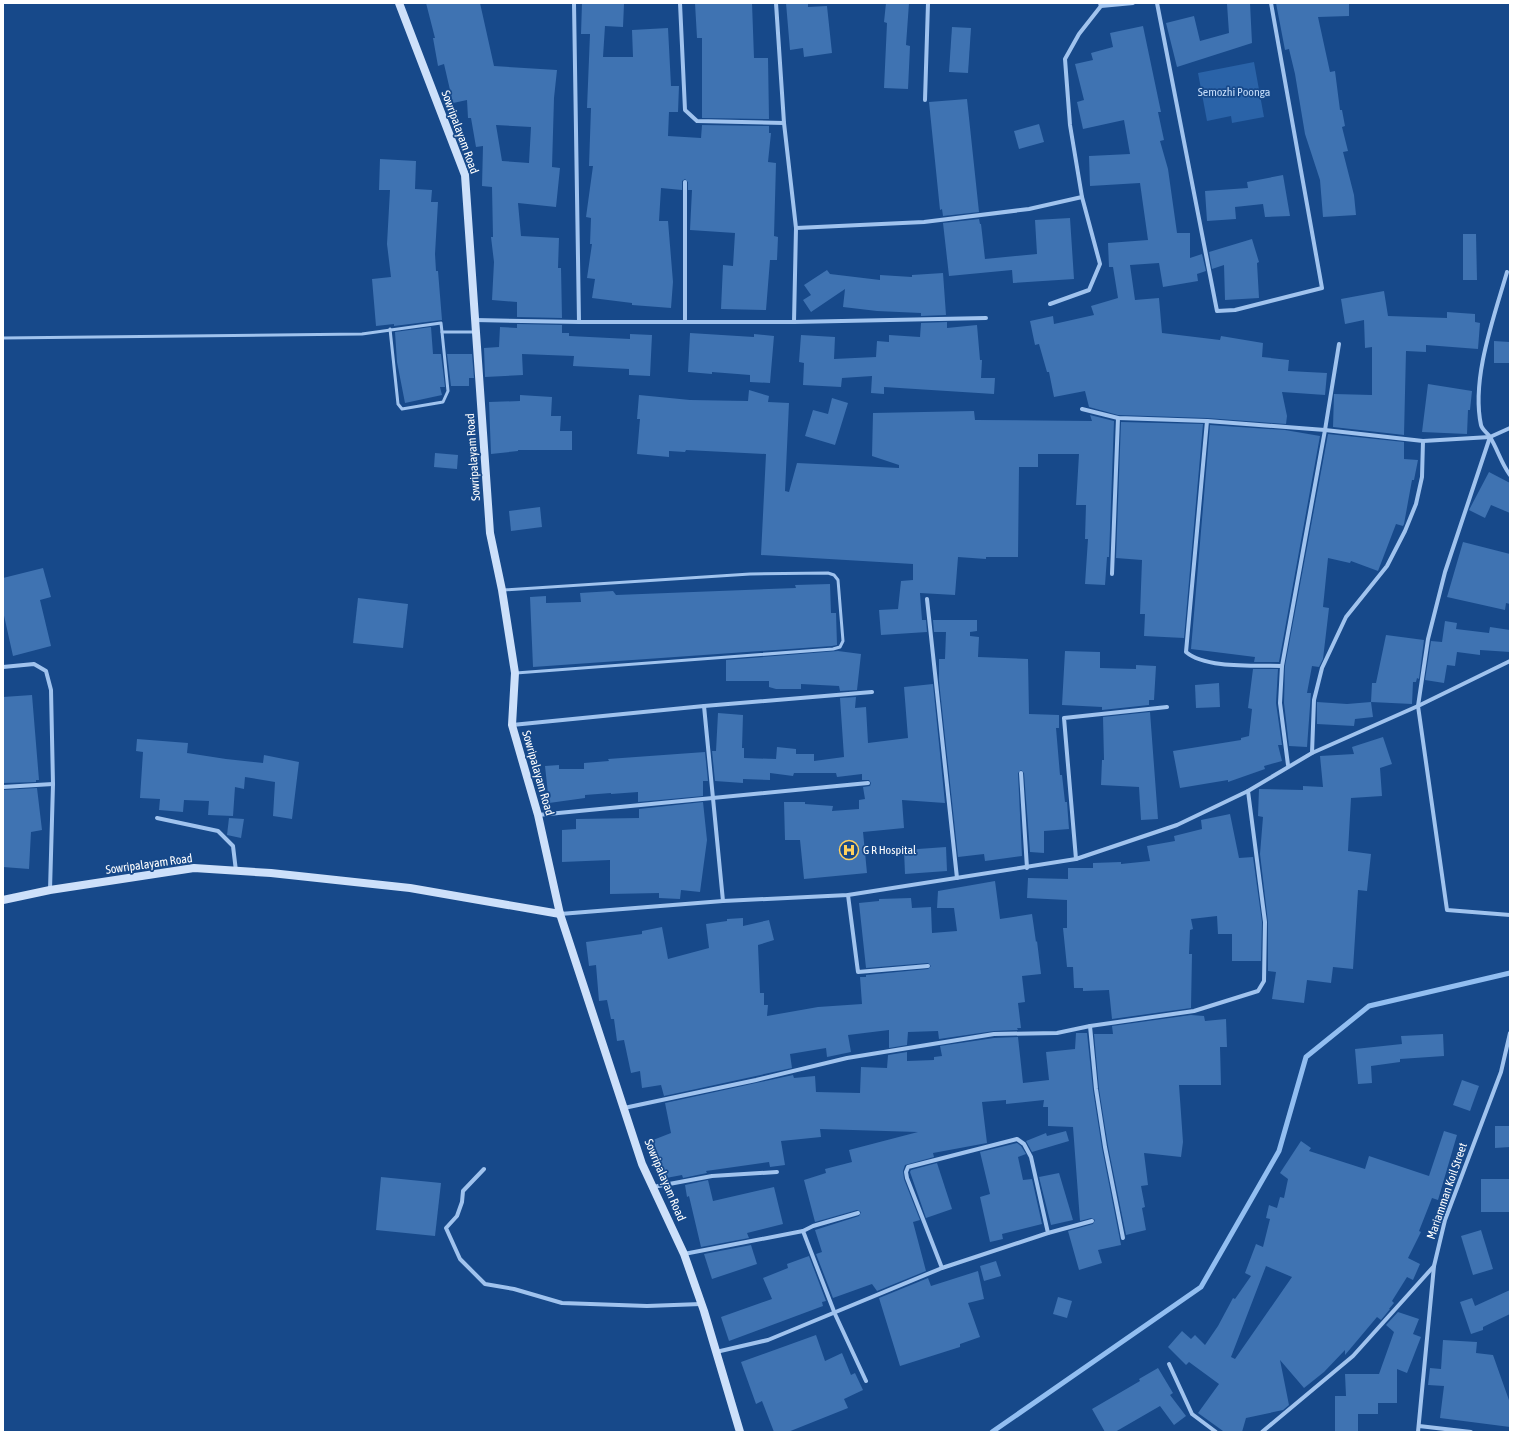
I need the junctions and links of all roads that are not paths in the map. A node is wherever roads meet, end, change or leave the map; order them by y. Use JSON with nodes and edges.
{"nodes":[{"id":1,"x":400,"y":3,"type":"edge"},
{"id":2,"x":574,"y":3,"type":"edge"},
{"id":3,"x":680,"y":3,"type":"edge"},
{"id":4,"x":776,"y":3,"type":"edge"},
{"id":5,"x":928,"y":3,"type":"edge"},
{"id":6,"x":1133,"y":3,"type":"edge"},
{"id":7,"x":1157,"y":3,"type":"edge"},
{"id":8,"x":1271,"y":3,"type":"edge"},
{"id":9,"x":1100,"y":5,"type":"edge"},
{"id":10,"x":925,"y":100,"type":"dead end"},
{"id":11,"x":784,"y":123,"type":"junction"},
{"id":12,"x":685,"y":182,"type":"dead end"},
{"id":13,"x":1082,"y":197,"type":"junction"},
{"id":14,"x":796,"y":228,"type":"junction"},
{"id":15,"x":1507,"y":272,"type":"dead end"},
{"id":16,"x":1050,"y":304,"type":"dead end"},
{"id":17,"x":986,"y":318,"type":"dead end"},
{"id":18,"x":474,"y":320,"type":"junction"},
{"id":19,"x":579,"y":322,"type":"junction"},
{"id":20,"x":685,"y":322,"type":"junction"},
{"id":21,"x":794,"y":322,"type":"junction"},
{"id":22,"x":390,"y":329,"type":"junction"},
{"id":23,"x":442,"y":332,"type":"junction"},
{"id":24,"x":476,"y":332,"type":"junction"},
{"id":25,"x":3,"y":338,"type":"edge"},
{"id":26,"x":1339,"y":344,"type":"dead end"},
{"id":27,"x":1082,"y":409,"type":"dead end"},
{"id":28,"x":1118,"y":418,"type":"junction"},
{"id":29,"x":1207,"y":421,"type":"junction"},
{"id":30,"x":1510,"y":428,"type":"edge"},
{"id":31,"x":1325,"y":430,"type":"junction"},
{"id":32,"x":1490,"y":436,"type":"junction"},
{"id":33,"x":1423,"y":440,"type":"junction"},
{"id":34,"x":1510,"y":475,"type":"edge"},
{"id":35,"x":1112,"y":574,"type":"dead end"},
{"id":36,"x":502,"y":590,"type":"junction"},
{"id":37,"x":927,"y":599,"type":"dead end"},
{"id":38,"x":1510,"y":661,"type":"edge"},
{"id":39,"x":1282,"y":666,"type":"junction"},
{"id":40,"x":3,"y":667,"type":"edge"},
{"id":41,"x":515,"y":673,"type":"junction"},
{"id":42,"x":872,"y":692,"type":"dead end"},
{"id":43,"x":704,"y":706,"type":"junction"},
{"id":44,"x":1418,"y":706,"type":"junction"},
{"id":45,"x":1167,"y":707,"type":"dead end"},
{"id":46,"x":512,"y":725,"type":"junction"},
{"id":47,"x":1312,"y":752,"type":"junction"},
{"id":48,"x":1288,"y":765,"type":"junction"},
{"id":49,"x":1021,"y":773,"type":"dead end"},
{"id":50,"x":53,"y":784,"type":"junction"},
{"id":51,"x":868,"y":784,"type":"dead end"},
{"id":52,"x":3,"y":787,"type":"edge"},
{"id":53,"x":1248,"y":791,"type":"junction"},
{"id":54,"x":713,"y":798,"type":"junction"},
{"id":55,"x":538,"y":815,"type":"junction"},
{"id":56,"x":157,"y":818,"type":"dead end"},
{"id":57,"x":1076,"y":859,"type":"junction"},
{"id":58,"x":1027,"y":868,"type":"junction"},
{"id":59,"x":236,"y":871,"type":"junction"},
{"id":60,"x":957,"y":878,"type":"junction"},
{"id":61,"x":50,"y":890,"type":"junction"},
{"id":62,"x":848,"y":895,"type":"junction"},
{"id":63,"x":3,"y":900,"type":"edge"},
{"id":64,"x":723,"y":901,"type":"junction"},
{"id":65,"x":560,"y":914,"type":"junction"},
{"id":66,"x":1510,"y":915,"type":"edge"},
{"id":67,"x":928,"y":966,"type":"dead end"},
{"id":68,"x":1090,"y":1026,"type":"junction"},
{"id":69,"x":1510,"y":1033,"type":"edge"},
{"id":70,"x":624,"y":1108,"type":"junction"},
{"id":71,"x":484,"y":1169,"type":"dead end"},
{"id":72,"x":777,"y":1172,"type":"dead end"},
{"id":73,"x":653,"y":1187,"type":"junction"},
{"id":74,"x":858,"y":1213,"type":"dead end"},
{"id":75,"x":1092,"y":1222,"type":"dead end"},
{"id":76,"x":803,"y":1231,"type":"junction"},
{"id":77,"x":1048,"y":1233,"type":"junction"},
{"id":78,"x":1123,"y":1238,"type":"dead end"},
{"id":79,"x":684,"y":1254,"type":"junction"},
{"id":80,"x":1434,"y":1266,"type":"junction"},
{"id":81,"x":942,"y":1268,"type":"junction"},
{"id":82,"x":701,"y":1304,"type":"junction"},
{"id":83,"x":835,"y":1314,"type":"junction"},
{"id":84,"x":716,"y":1352,"type":"junction"},
{"id":85,"x":1169,"y":1364,"type":"dead end"},
{"id":86,"x":866,"y":1381,"type":"dead end"},
{"id":87,"x":1419,"y":1426,"type":"junction"},
{"id":88,"x":740,"y":1432,"type":"edge"},
{"id":89,"x":1216,"y":1432,"type":"edge"},
{"id":90,"x":1262,"y":1432,"type":"edge"},
{"id":91,"x":1418,"y":1432,"type":"edge"},
{"id":92,"x":1470,"y":1432,"type":"edge"}],
"edges":[{"from":1,"to":18,"type":"street","name":"Sowripalayam Road"},
{"from":2,"to":19,"type":"street"},
{"from":3,"to":11,"type":"street"},
{"from":4,"to":11,"type":"street"},
{"from":5,"to":10,"type":"street"},
{"from":6,"to":9,"type":"street"},
{"from":7,"to":8,"type":"street"},
{"from":9,"to":13,"type":"street"},
{"from":11,"to":14,"type":"street"},
{"from":12,"to":20,"type":"street"},
{"from":13,"to":14,"type":"street"},
{"from":13,"to":16,"type":"street"},
{"from":14,"to":21,"type":"street"},
{"from":15,"to":32,"type":"street"},
{"from":17,"to":21,"type":"street"},
{"from":18,"to":19,"type":"street"},
{"from":18,"to":24,"type":"street","name":"Sowripalayam Road"},
{"from":19,"to":20,"type":"street"},
{"from":20,"to":21,"type":"street"},
{"from":22,"to":23,"type":"lane"},
{"from":22,"to":23,"type":"lane"},
{"from":22,"to":25,"type":"lane"},
{"from":23,"to":24,"type":"lane"},
{"from":24,"to":36,"type":"street","name":"Sowripalayam Road"},
{"from":26,"to":31,"type":"street"},
{"from":27,"to":28,"type":"street"},
{"from":28,"to":29,"type":"street"},
{"from":28,"to":35,"type":"street"},
{"from":29,"to":31,"type":"street"},
{"from":29,"to":39,"type":"street"},
{"from":30,"to":32,"type":"street"},
{"from":31,"to":33,"type":"street"},
{"from":31,"to":39,"type":"street"},
{"from":32,"to":33,"type":"street"},
{"from":32,"to":34,"type":"street"},
{"from":32,"to":44,"type":"street"},
{"from":33,"to":47,"type":"street"},
{"from":36,"to":41,"type":"street","name":"Sowripalayam Road"},
{"from":36,"to":41,"type":"lane"},
{"from":37,"to":60,"type":"street"},
{"from":38,"to":44,"type":"street"},
{"from":39,"to":48,"type":"street"},
{"from":40,"to":50,"type":"street"},
{"from":41,"to":46,"type":"street","name":"Sowripalayam Road"},
{"from":42,"to":43,"type":"street"},
{"from":43,"to":46,"type":"street"},
{"from":43,"to":54,"type":"street"},
{"from":44,"to":47,"type":"street"},
{"from":44,"to":66,"type":"street"},
{"from":45,"to":57,"type":"street"},
{"from":46,"to":55,"type":"street","name":"Sowripalayam Road"},
{"from":47,"to":48,"type":"street"},
{"from":48,"to":53,"type":"street"},
{"from":49,"to":58,"type":"street"},
{"from":50,"to":52,"type":"street"},
{"from":50,"to":61,"type":"street"},
{"from":51,"to":54,"type":"street"},
{"from":53,"to":57,"type":"street"},
{"from":53,"to":68,"type":"street"},
{"from":54,"to":55,"type":"street"},
{"from":54,"to":64,"type":"street"},
{"from":55,"to":65,"type":"street","name":"Sowripalayam Road"},
{"from":56,"to":59,"type":"street"},
{"from":57,"to":58,"type":"street"},
{"from":58,"to":60,"type":"street"},
{"from":59,"to":61,"type":"street","name":"Sowripalayam Road"},
{"from":59,"to":65,"type":"street","name":"Sowripalayam Road"},
{"from":60,"to":62,"type":"street"},
{"from":61,"to":63,"type":"street","name":"Sowripalayam Road"},
{"from":62,"to":64,"type":"street"},
{"from":62,"to":67,"type":"street"},
{"from":64,"to":65,"type":"street"},
{"from":65,"to":70,"type":"street","name":"Sowripalayam Road"},
{"from":68,"to":70,"type":"street"},
{"from":68,"to":78,"type":"street"},
{"from":69,"to":80,"type":"street","name":"Mariamman Koil Street"},
{"from":70,"to":73,"type":"street","name":"Sowripalayam Road"},
{"from":71,"to":82,"type":"street"},
{"from":72,"to":73,"type":"street"},
{"from":73,"to":79,"type":"street","name":"Sowripalayam Road"},
{"from":74,"to":76,"type":"street"},
{"from":75,"to":77,"type":"street"},
{"from":76,"to":79,"type":"street"},
{"from":76,"to":83,"type":"street"},
{"from":77,"to":81,"type":"street"},
{"from":77,"to":81,"type":"street"},
{"from":79,"to":82,"type":"street","name":"Sowripalayam Road"},
{"from":80,"to":87,"type":"street","name":"Mariamman Koil Street"},
{"from":80,"to":90,"type":"street"},
{"from":81,"to":83,"type":"street"},
{"from":82,"to":84,"type":"street","name":"Sowripalayam Road"},
{"from":83,"to":84,"type":"street"},
{"from":83,"to":86,"type":"street"},
{"from":84,"to":88,"type":"street","name":"Sowripalayam Road"},
{"from":85,"to":89,"type":"street"},
{"from":87,"to":91,"type":"street","name":"Mariamman Koil Street"},
{"from":87,"to":92,"type":"street"}]}
